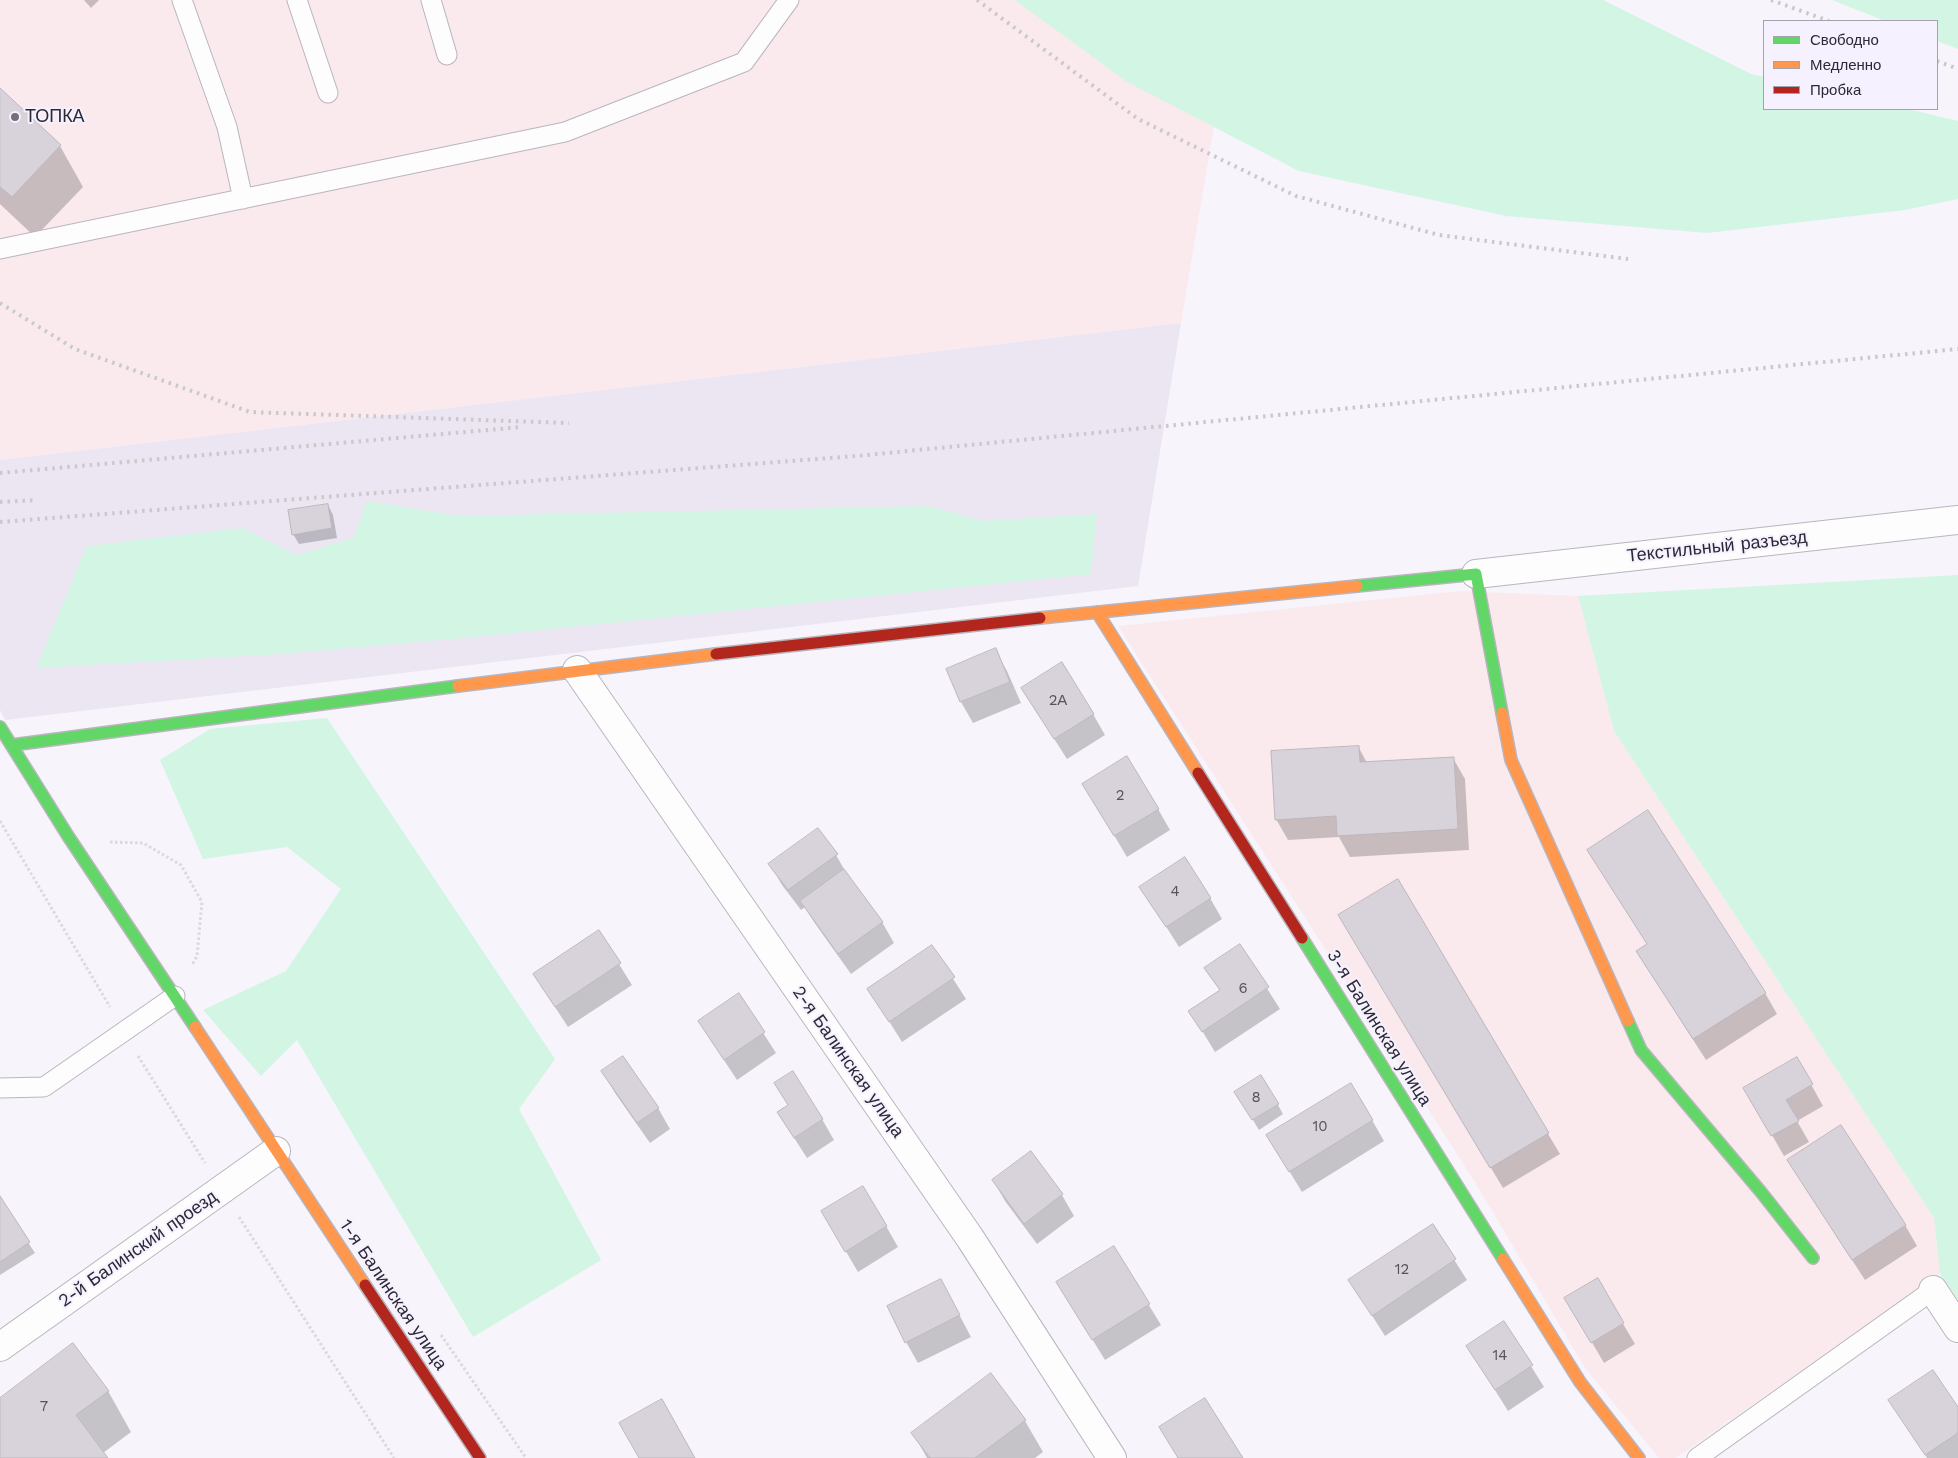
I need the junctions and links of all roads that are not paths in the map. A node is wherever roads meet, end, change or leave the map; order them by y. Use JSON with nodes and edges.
{"nodes":[{"id":1,"x":182,"y":0,"type":"edge"},
{"id":2,"x":296,"y":0,"type":"edge"},
{"id":3,"x":431,"y":0,"type":"edge"},
{"id":4,"x":789,"y":0,"type":"edge"},
{"id":5,"x":447,"y":55,"type":"dead end"},
{"id":6,"x":328,"y":93,"type":"dead end"},
{"id":7,"x":243,"y":199,"type":"junction"},
{"id":8,"x":0,"y":249,"type":"edge"},
{"id":9,"x":1958,"y":520,"type":"edge"},
{"id":10,"x":1476,"y":574,"type":"junction"},
{"id":11,"x":1097,"y":612,"type":"junction"},
{"id":12,"x":577,"y":670,"type":"junction"},
{"id":13,"x":0,"y":727,"type":"edge"},
{"id":14,"x":12,"y":745,"type":"junction"},
{"id":15,"x":175,"y":996,"type":"junction"},
{"id":16,"x":0,"y":1088,"type":"edge"},
{"id":17,"x":276,"y":1151,"type":"junction"},
{"id":18,"x":1813,"y":1258,"type":"dead end"},
{"id":19,"x":1934,"y":1290,"type":"joint"},
{"id":20,"x":1958,"y":1328,"type":"edge"},
{"id":21,"x":0,"y":1348,"type":"edge"},
{"id":22,"x":480,"y":1458,"type":"edge"},
{"id":23,"x":1112,"y":1458,"type":"edge"},
{"id":24,"x":1639,"y":1458,"type":"edge"},
{"id":25,"x":1697,"y":1458,"type":"edge"}],
"edges":[{"from":1,"to":7,"type":"lane"},
{"from":2,"to":6,"type":"lane"},
{"from":3,"to":5,"type":"lane"},
{"from":4,"to":7,"type":"lane"},
{"from":7,"to":8,"type":"lane"},
{"from":9,"to":10,"type":"street","name":"Текстильный разъезд"},
{"from":10,"to":11,"type":"street"},
{"from":10,"to":18,"type":"street"},
{"from":11,"to":12,"type":"street"},
{"from":11,"to":24,"type":"street","name":"3-я Балинская улица"},
{"from":12,"to":14,"type":"street"},
{"from":12,"to":23,"type":"street","name":"2-я Балинская улица"},
{"from":13,"to":14,"type":"street","name":"1-я Балинская улица"},
{"from":14,"to":15,"type":"street","name":"1-я Балинская улица"},
{"from":15,"to":16,"type":"lane"},
{"from":15,"to":17,"type":"street","name":"1-я Балинская улица"},
{"from":17,"to":21,"type":"street","name":"2-й Балинский проезд"},
{"from":17,"to":22,"type":"street","name":"1-я Балинская улица"},
{"from":19,"to":20,"type":"street"},
{"from":19,"to":25,"type":"lane"}]}
